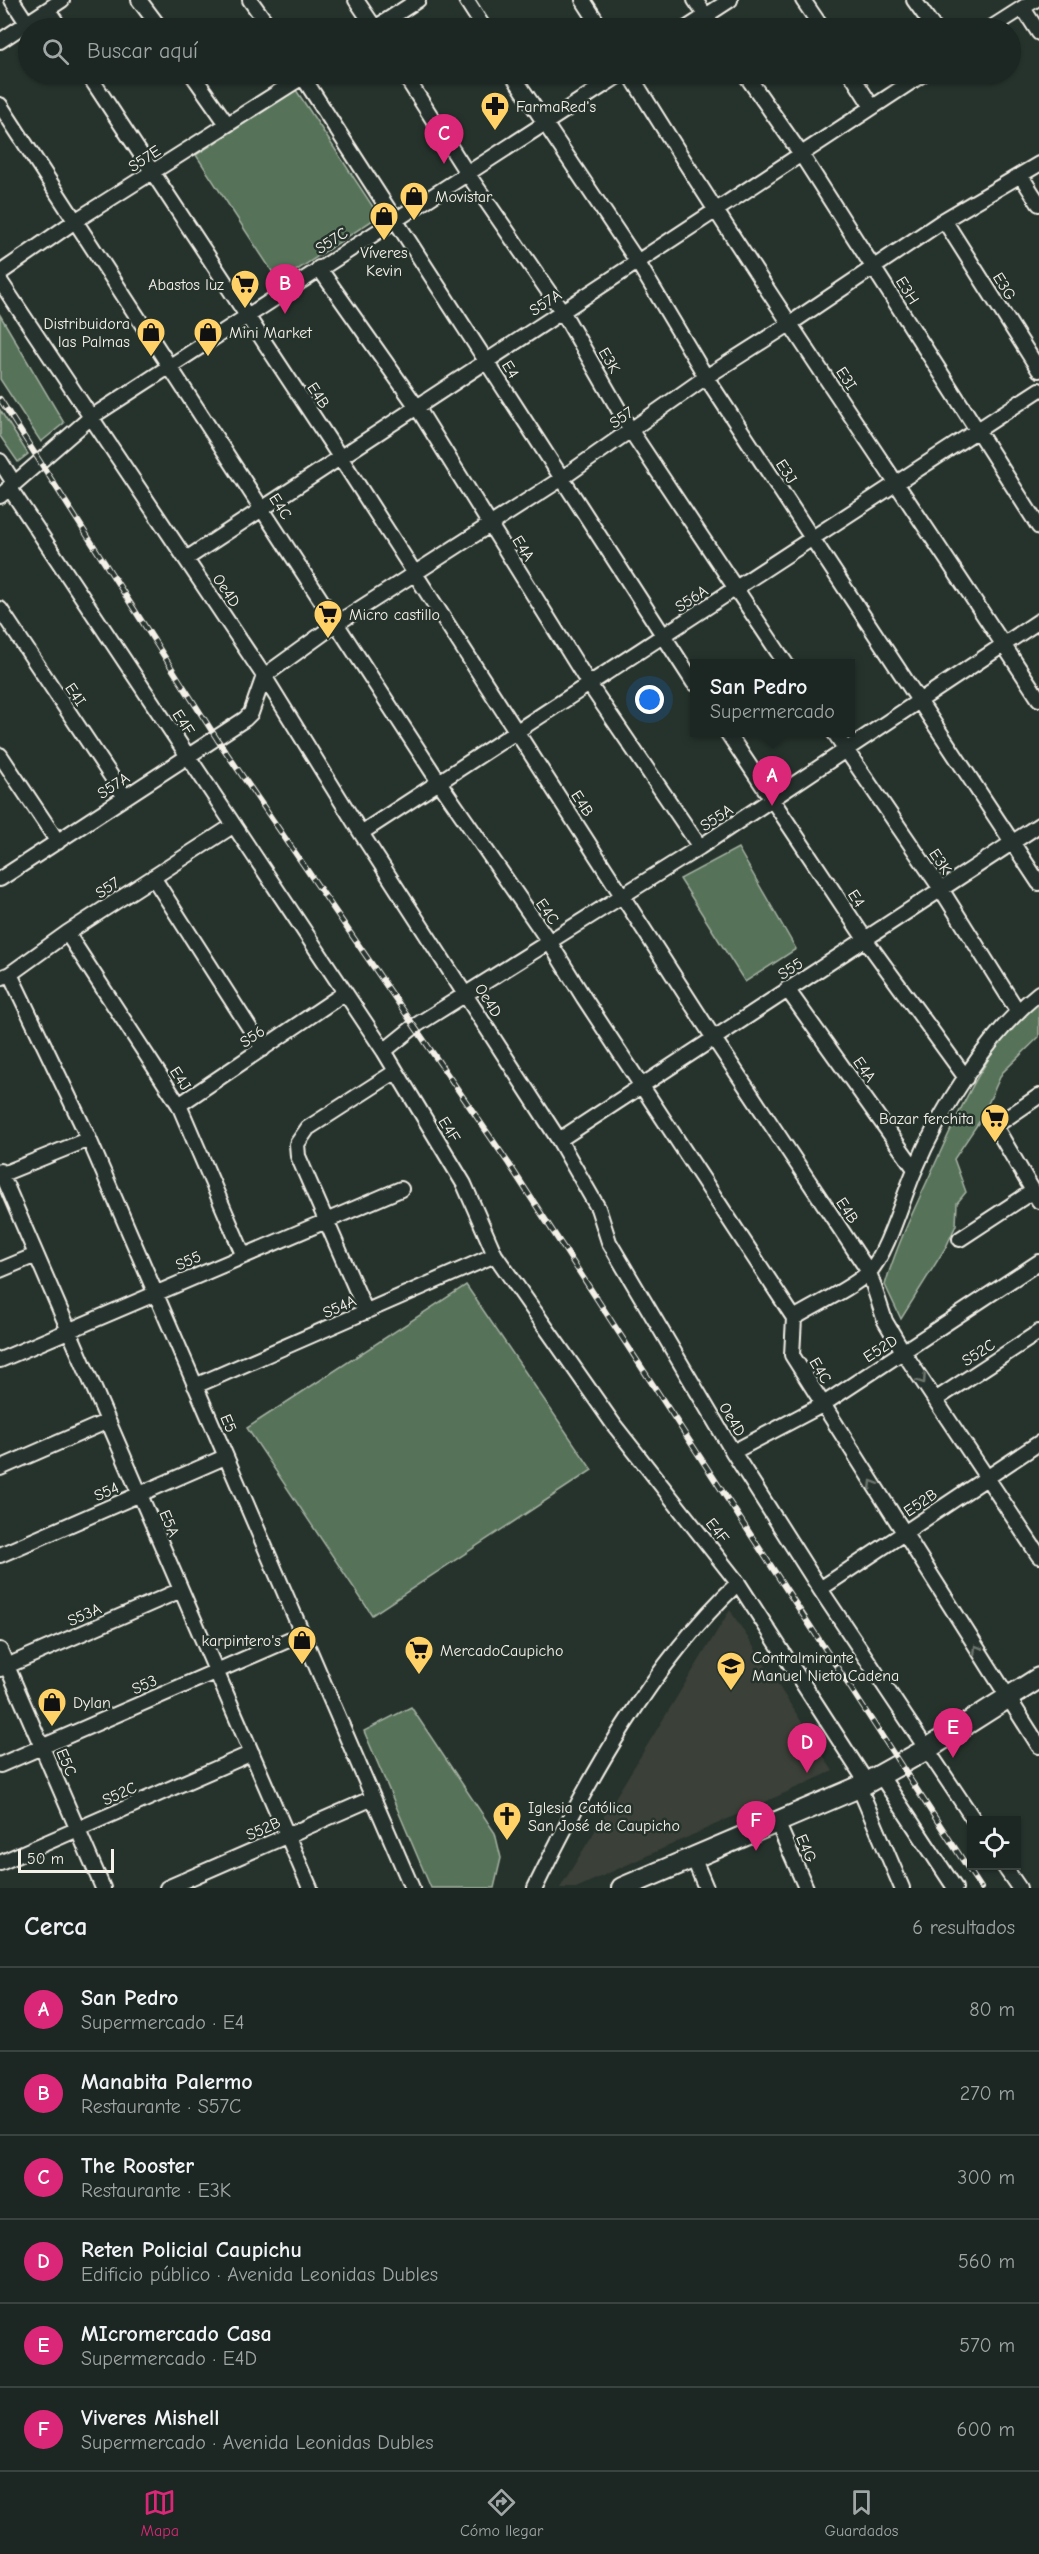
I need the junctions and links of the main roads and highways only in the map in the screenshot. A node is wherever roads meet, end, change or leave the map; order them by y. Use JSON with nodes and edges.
{"nodes":[{"id":1,"x":1039,"y":1678,"type":"edge"},
{"id":2,"x":622,"y":1888,"type":"edge"}],
"edges":[{"from":1,"to":2,"type":"main road"}]}
